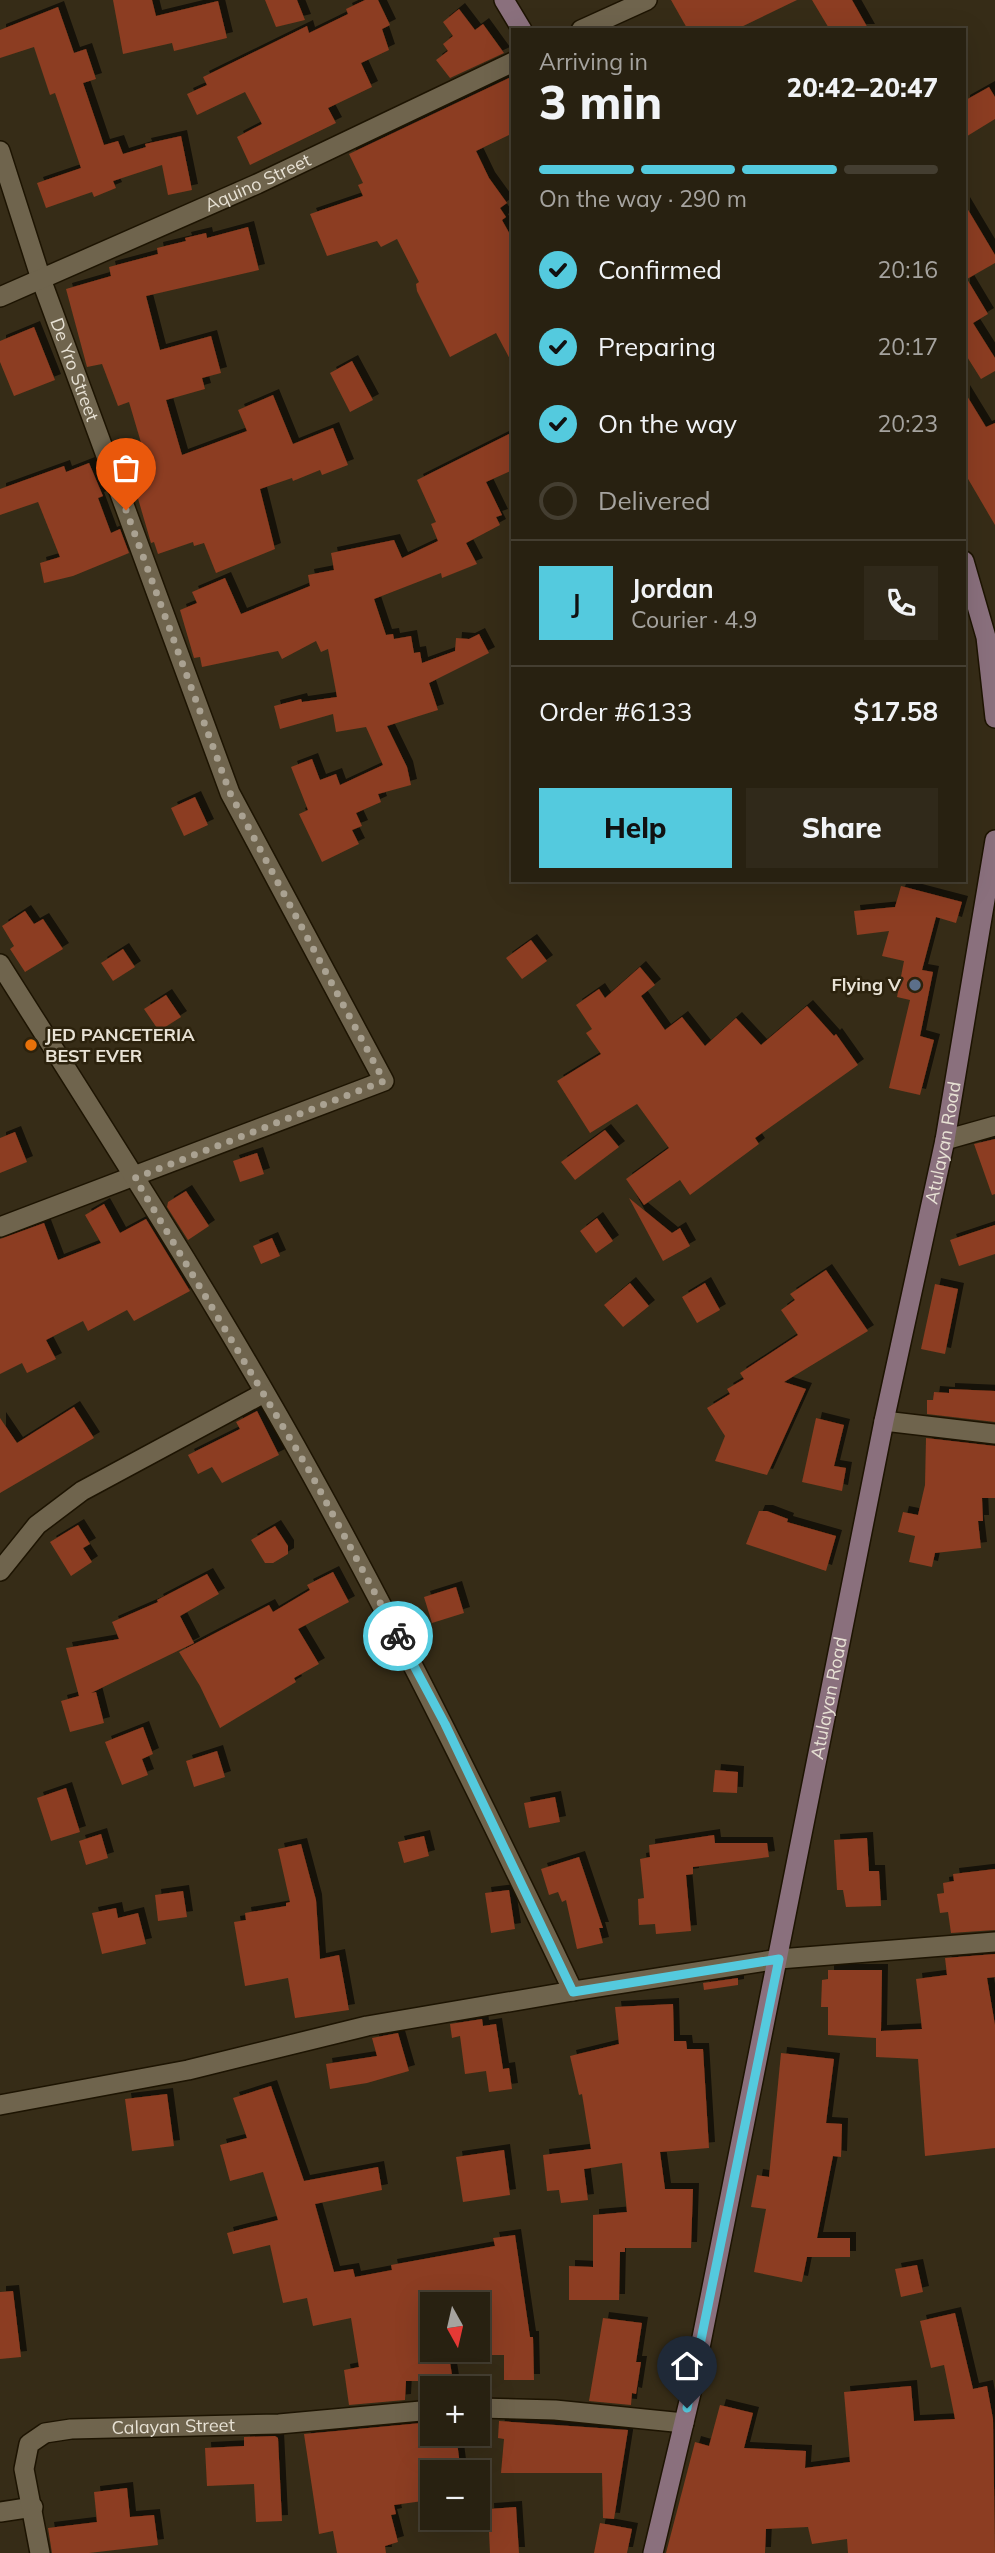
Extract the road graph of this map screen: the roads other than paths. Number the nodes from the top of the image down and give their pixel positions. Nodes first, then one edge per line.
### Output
1 (504, 0) edge
2 (647, 0) edge
3 (521, 28) edge
4 (585, 28) edge
5 (511, 63) edge
6 (0, 150) edge
7 (41, 279) junction
8 (0, 297) edge
9 (966, 568) edge
10 (995, 718) edge
11 (995, 840) edge
12 (0, 964) edge
13 (995, 1126) edge
14 (945, 1140) junction
15 (135, 1178) junction
16 (0, 1227) edge
17 (264, 1393) junction
18 (884, 1421) junction
19 (995, 1434) edge
20 (0, 1570) edge
21 (995, 1942) edge
22 (779, 1959) junction
23 (573, 1992) junction
24 (0, 2105) edge
25 (490, 2409) edge
26 (420, 2411) edge
27 (684, 2423) junction
28 (33, 2507) junction
29 (0, 2511) edge
30 (40, 2553) edge
31 (653, 2553) edge

1 - 3 main road
2 - 4 street
5 - 7 street, Aquino Street
6 - 7 street, De Yro Street
7 - 8 street, Aquino Street
7 - 15 street, De Yro Street
9 - 10 main road
11 - 14 main road, Atulayan Road
12 - 15 street
13 - 14 street
14 - 18 main road, Atulayan Road
15 - 16 street
15 - 17 street
17 - 20 street
17 - 23 street
18 - 19 street
18 - 22 main road, Atulayan Road
21 - 22 street
22 - 23 street
22 - 27 main road, Atulayan Road
23 - 24 street
25 - 27 street
26 - 28 street, Calayan Street
27 - 31 main road, Atulayan Road
28 - 29 street
28 - 30 street, Calayan Street

